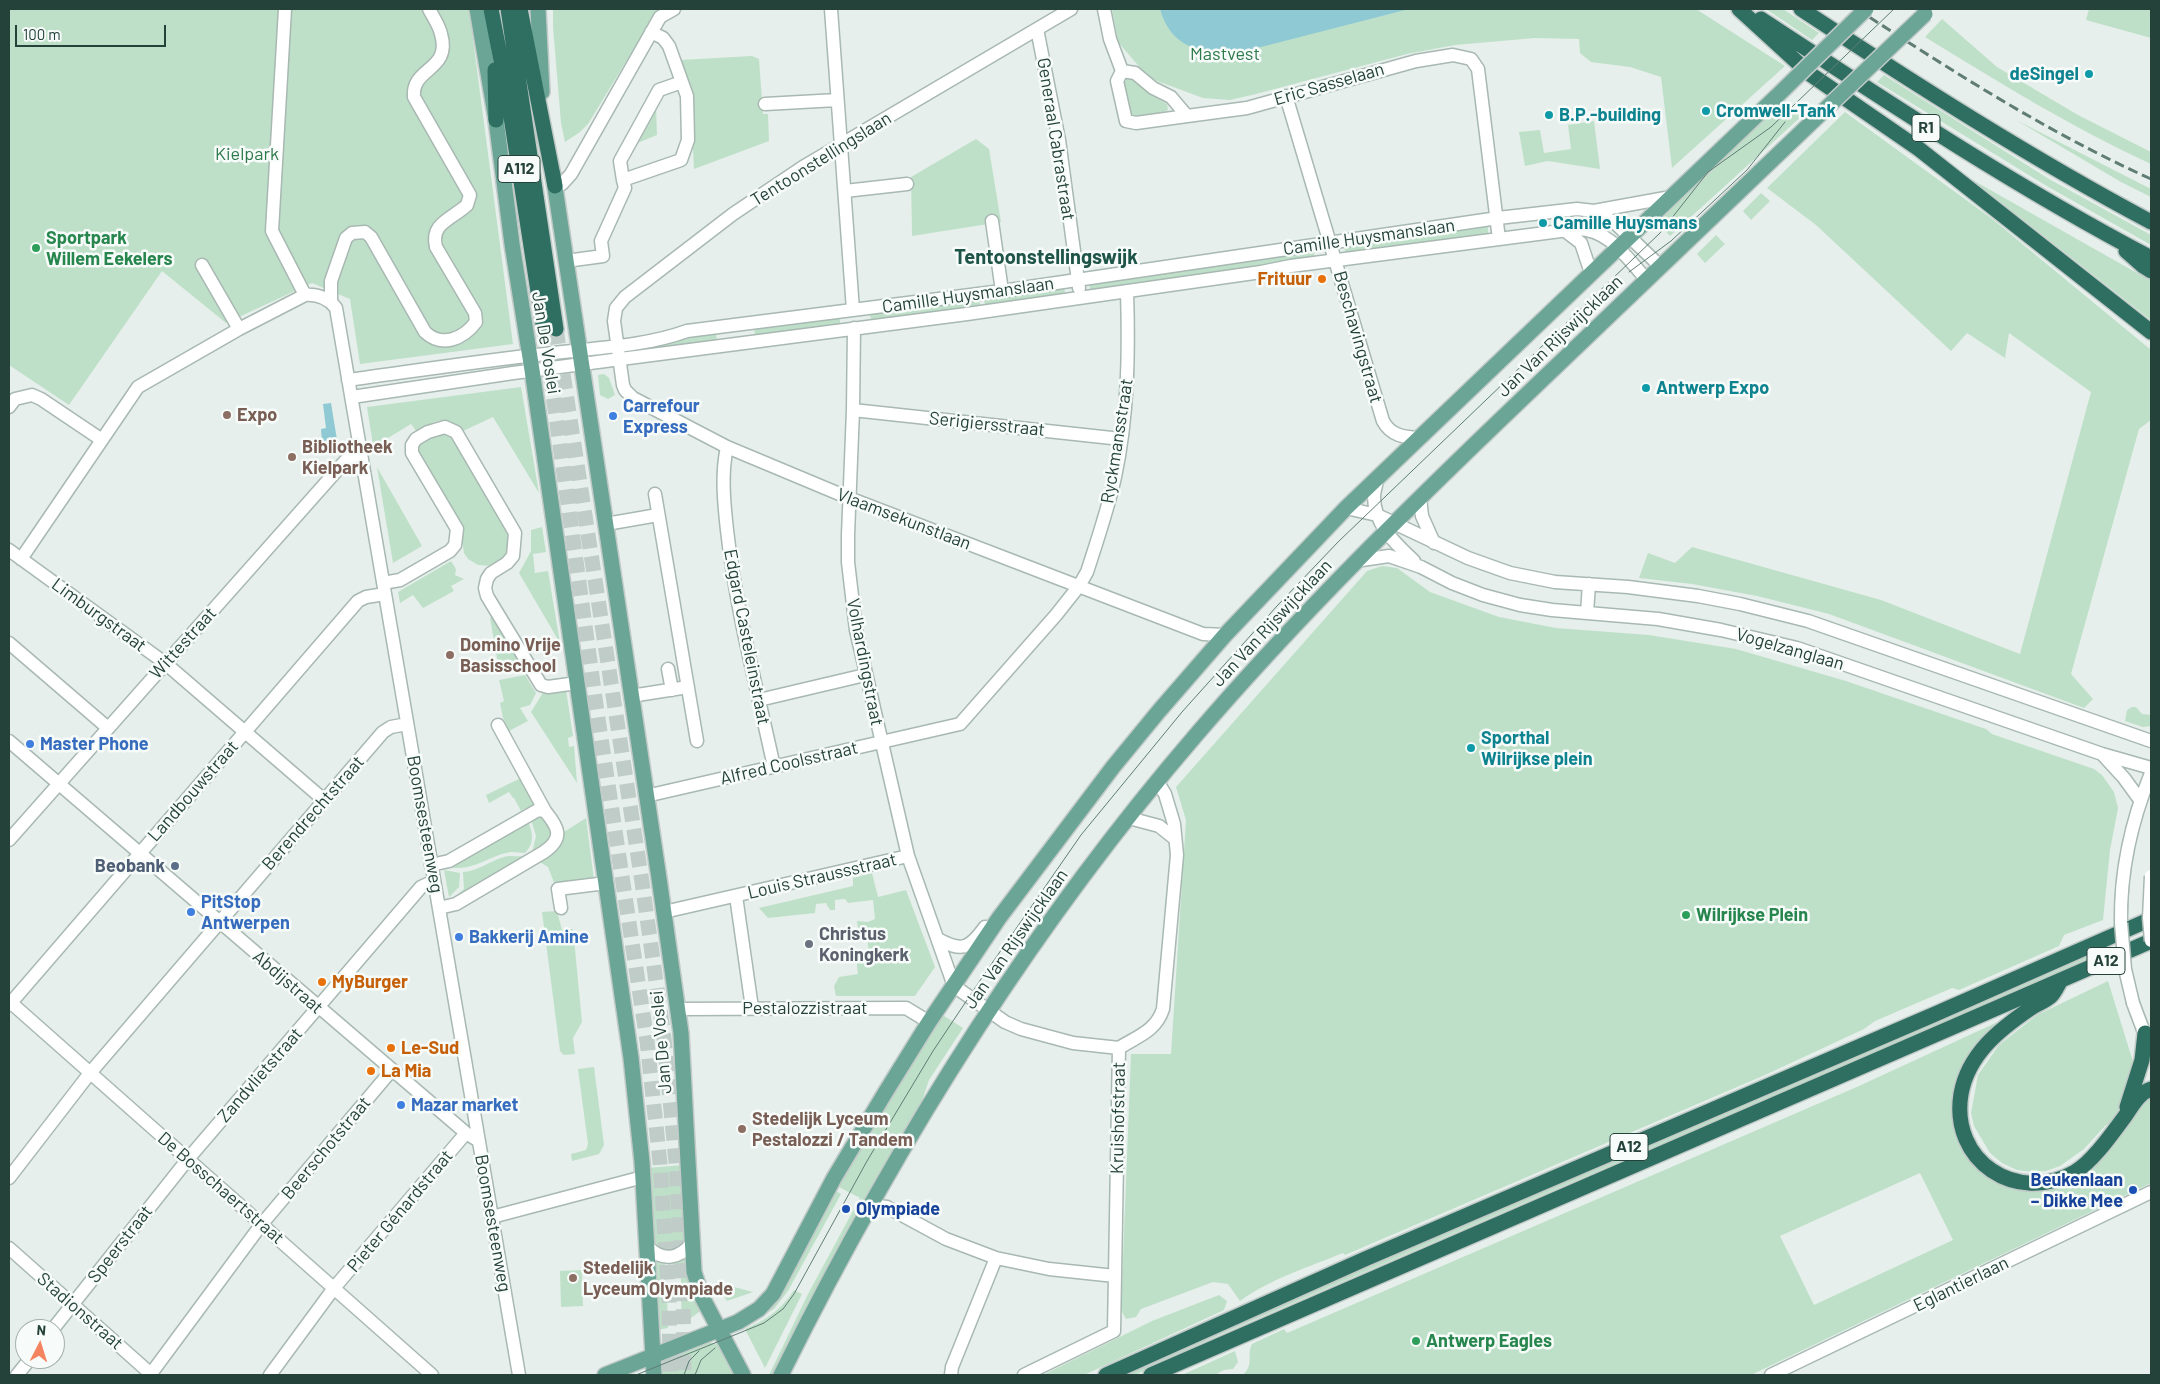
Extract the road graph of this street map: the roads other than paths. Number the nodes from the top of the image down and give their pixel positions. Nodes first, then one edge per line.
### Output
1 (285, 9) edge
2 (429, 9) edge
3 (477, 9) edge
4 (491, 9) edge
5 (508, 9) edge
6 (520, 9) edge
7 (538, 9) edge
8 (674, 9) edge
9 (831, 9) edge
10 (1071, 9) edge
11 (1104, 9) edge
12 (1740, 9) edge
13 (1746, 9) edge
14 (1800, 9) edge
15 (1866, 9) edge
16 (1928, 11) edge
17 (1037, 28) junction
18 (651, 32) junction
19 (1122, 71) junction
20 (682, 82) junction
21 (1286, 96) junction
22 (837, 100) junction
23 (765, 104) dead end
24 (1187, 116) junction
25 (496, 120) junction
26 (841, 144) junction
27 (623, 180) junction
28 (907, 184) dead end
29 (554, 186) junction
30 (845, 191) junction
31 (1671, 197) junction
32 (1594, 210) junction
33 (1498, 218) junction
34 (992, 221) dead end
35 (2151, 222) edge
36 (1564, 230) junction
37 (1630, 236) junction
38 (1500, 238) junction
39 (2112, 238) junction
40 (1330, 242) junction
41 (1618, 248) junction
42 (2151, 258) edge
43 (1335, 260) junction
44 (566, 261) junction
45 (202, 265) dead end
46 (1660, 266) junction
47 (2151, 271) edge
48 (1591, 273) junction
49 (1646, 279) junction
50 (1078, 280) junction
51 (1002, 291) junction
52 (1127, 291) junction
53 (305, 295) junction
54 (1080, 297) junction
55 (331, 302) junction
56 (853, 310) junction
57 (854, 328) junction
58 (239, 330) junction
59 (2151, 332) edge
60 (617, 345) junction
61 (580, 357) junction
62 (619, 358) junction
63 (531, 363) junction
64 (348, 380) junction
65 (352, 397) junction
66 (9, 407) edge
67 (853, 410) junction
68 (1419, 438) junction
69 (1121, 439) junction
70 (102, 440) junction
71 (727, 447) junction
72 (362, 452) junction
73 (1378, 478) junction
74 (655, 494) dead end
75 (1420, 497) junction
76 (849, 498) junction
77 (1346, 508) junction
78 (658, 515) junction
79 (1377, 515) junction
80 (606, 524) junction
81 (1390, 526) junction
82 (1434, 542) junction
83 (9, 550) edge
84 (21, 559) junction
85 (1355, 561) junction
86 (1421, 567) junction
87 (1589, 584) junction
88 (1079, 586) junction
89 (384, 588) junction
90 (1587, 613) junction
91 (1225, 634) junction
92 (9, 643) edge
93 (166, 663) junction
94 (668, 669) dead end
95 (865, 675) junction
96 (577, 683) junction
97 (688, 687) junction
98 (672, 690) junction
99 (631, 696) junction
100 (759, 700) junction
101 (407, 724) junction
102 (498, 725) dead end
103 (108, 728) junction
104 (245, 732) junction
105 (697, 740) dead end
106 (9, 741) edge
107 (2151, 741) edge
108 (881, 742) junction
109 (2102, 754) junction
110 (774, 767) junction
111 (2151, 768) edge
112 (2151, 773) edge
113 (1157, 782) junction
114 (58, 784) junction
115 (646, 796) junction
116 (324, 800) junction
117 (2140, 800) junction
118 (545, 811) junction
119 (1129, 818) junction
120 (1174, 838) junction
121 (9, 840) edge
122 (139, 854) junction
123 (908, 856) junction
124 (431, 865) junction
125 (2151, 876) edge
126 (434, 881) junction
127 (606, 883) junction
128 (736, 896) junction
129 (439, 908) junction
130 (561, 908) dead end
131 (664, 912) junction
132 (999, 918) junction
133 (2151, 919) edge
134 (219, 923) junction
135 (938, 939) junction
136 (2151, 941) edge
137 (2062, 980) junction
138 (954, 986) junction
139 (9, 1003) edge
140 (318, 1008) junction
141 (752, 1008) junction
142 (677, 1009) junction
143 (988, 1010) junction
144 (929, 1022) junction
145 (2145, 1033) junction
146 (1119, 1048) junction
147 (2151, 1051) edge
148 (392, 1071) junction
149 (90, 1073) junction
150 (2151, 1089) edge
151 (2124, 1118) junction
152 (466, 1133) junction
153 (479, 1141) junction
154 (188, 1159) junction
155 (643, 1177) junction
156 (9, 1178) edge
157 (2151, 1192) edge
158 (869, 1205) junction
159 (492, 1217) junction
160 (261, 1224) junction
161 (692, 1244) junction
162 (648, 1247) junction
163 (9, 1248) edge
164 (996, 1258) junction
165 (1115, 1276) junction
166 (334, 1288) junction
167 (73, 1304) junction
168 (61, 1319) edge
169 (719, 1329) junction
170 (653, 1356) junction
171 (151, 1374) edge
172 (270, 1375) edge
173 (432, 1375) edge
174 (519, 1375) edge
175 (606, 1375) edge
176 (654, 1375) edge
177 (743, 1375) edge
178 (781, 1375) edge
179 (951, 1375) edge
180 (1024, 1375) edge
181 (1106, 1375) edge
182 (1150, 1375) edge
183 (1771, 1375) edge

1 - 53 street
2 - 55 street
3 - 25 main road, Jan De Voslei
4 - 5 highway, A112
4 - 25 highway
6 - 29 highway
7 - 29 main road, Jan De Voslei
8 - 18 street
9 - 22 street
10 - 17 street, Tentoonstellingslaan
11 - 19 street, Eric Sasselaan
12 - 59 highway
13 - 39 highway, R1
14 - 35 highway, R1
15 - 31 main road, Jan Van Rijswijcklaan, bridge
16 - 46 main road, Jan Van Rijswijcklaan, bridge
17 - 26 street, Tentoonstellingslaan
17 - 50 street, Generaal Cabrastraat
18 - 20 street
18 - 29 street
19 - 24 street
19 - 24 street, Eric Sasselaan
20 - 27 street
20 - 27 street
21 - 24 street, Eric Sasselaan
21 - 33 street, Eric Sasselaan
21 - 40 street, Beschavingstraat
22 - 23 street
22 - 26 street
25 - 63 main road, Jan De Voslei
26 - 30 street
26 - 60 street, Tentoonstellingslaan
27 - 44 street
28 - 30 street
29 - 44 main road, Jan De Voslei
30 - 56 street
31 - 32 street, Camille Huysmanslaan
31 - 37 main road, Jan Van Rijswijcklaan
32 - 33 street, Camille Huysmanslaan
32 - 37 street
33 - 38 street
33 - 40 street, Camille Huysmanslaan
34 - 51 street
36 - 38 street, Camille Huysmanslaan
36 - 41 street, Camille Huysmanslaan
36 - 48 street, Jan Van Rijswijcklaan
37 - 41 main road, Jan Van Rijswijcklaan
37 - 46 street
38 - 43 street, Camille Huysmanslaan
39 - 42 highway, R1
39 - 47 highway
40 - 43 street, Beschavingstraat
40 - 50 street, Camille Huysmanslaan
41 - 48 main road, Jan Van Rijswijcklaan
41 - 49 street, Camille Huysmanslaan
43 - 52 street, Camille Huysmanslaan
43 - 68 street, Beschavingstraat
44 - 61 main road, Jan De Voslei
45 - 58 street
46 - 49 main road, Jan Van Rijswijcklaan
48 - 68 main road, Jan Van Rijswijcklaan
49 - 75 main road, Jan Van Rijswijcklaan
50 - 51 street, Camille Huysmanslaan
50 - 54 street, Generaal Cabrastraat
51 - 56 street, Camille Huysmanslaan
52 - 54 street, Camille Huysmanslaan
52 - 69 street, Ryckmansstraat
53 - 55 street
53 - 58 street
54 - 57 street, Camille Huysmanslaan
55 - 64 street, Boomsesteenweg
56 - 60 street, Camille Huysmanslaan
57 - 62 street, Camille Huysmanslaan
57 - 67 street, Volhardingstraat
58 - 70 street
60 - 61 street, Camille Huysmanslaan
60 - 62 street
61 - 62 street, Camille Huysmanslaan
61 - 63 street, Camille Huysmanslaan
61 - 80 main road, Jan De Voslei
62 - 71 street, Vlaamsekunstlaan
63 - 64 street, Camille Huysmanslaan
63 - 65 street, Camille Huysmanslaan
63 - 96 main road, Jan De Voslei
64 - 65 street, Boomsesteenweg
65 - 72 street, Boomsesteenweg
66 - 70 street
67 - 69 street, Serigiersstraat
67 - 76 street, Volhardingstraat
68 - 73 main road, Jan Van Rijswijcklaan
69 - 88 street, Ryckmansstraat
70 - 84 street
71 - 76 street, Vlaamsekunstlaan
71 - 100 street, Edgard Casteleinstraat
72 - 89 street, Boomsesteenweg
72 - 93 street, Wittestraat
73 - 77 main road, Jan Van Rijswijcklaan
73 - 79 street
74 - 78 street
75 - 81 main road, Jan Van Rijswijcklaan
75 - 82 street
76 - 88 street, Vlaamsekunstlaan
76 - 95 street, Volhardingstraat
77 - 79 street, Vogelzanglaan
77 - 91 main road, Jan Van Rijswijcklaan
78 - 80 street
78 - 97 street
79 - 81 street, Vogelzanglaan
80 - 99 main road, Jan De Voslei
81 - 82 street, Vogelzanglaan
81 - 85 main road, Jan Van Rijswijcklaan
81 - 86 street, Vogelzanglaan
82 - 87 street, Vogelzanglaan
83 - 84 street, Limburgstraat
84 - 93 street, Limburgstraat
85 - 86 street, Vogelzanglaan
85 - 113 main road, Jan Van Rijswijcklaan
86 - 90 street, Vogelzanglaan
87 - 90 street
87 - 107 street, Vogelzanglaan
88 - 91 street, Vlaamsekunstlaan
88 - 108 street, Alfred Coolsstraat
89 - 96 street
89 - 101 street, Boomsesteenweg
89 - 104 street, Landbouwstraat
90 - 109 street, Vogelzanglaan
91 - 132 main road, Jan Van Rijswijcklaan
92 - 103 street
93 - 103 street, Wittestraat
93 - 104 street, Limburgstraat
94 - 98 street
95 - 100 street
95 - 108 street, Volhardingstraat
96 - 127 main road, Jan De Voslei
97 - 98 street
97 - 105 street
98 - 99 street
99 - 115 main road, Jan De Voslei
100 - 110 street, Edgard Casteleinstraat
101 - 116 street, Berendrechtstraat
101 - 124 street, Boomsesteenweg
102 - 118 street
103 - 114 street, Wittestraat
104 - 116 street, Limburgstraat
104 - 122 street, Landbouwstraat
106 - 114 street, Abdijstraat
108 - 110 street, Alfred Coolsstraat
108 - 123 street, Volhardingstraat
109 - 111 street, Vogelzanglaan
109 - 117 street
110 - 115 street, Alfred Coolsstraat
112 - 117 street
113 - 119 main road, Jan Van Rijswijcklaan
113 - 120 street, Kruishofstraat
114 - 121 street, Wittestraat
114 - 122 street, Abdijstraat
115 - 131 main road, Jan De Voslei
116 - 134 street, Berendrechtstraat
117 - 145 street, bridge
118 - 124 street
118 - 129 street
119 - 120 street
119 - 143 main road, Jan Van Rijswijcklaan
120 - 146 street, Kruishofstraat
122 - 134 street, Abdijstraat
122 - 139 street, Landbouwstraat
123 - 128 street, Louis Straussstraat
123 - 135 street, Volhardingstraat
124 - 126 street, Boomsesteenweg
125 - 136 street, bridge
126 - 129 street, Boomsesteenweg
126 - 140 street, Zandvlietstraat
127 - 130 street
127 - 155 main road, Jan De Voslei
128 - 131 street, Louis Straussstraat
128 - 141 street, Louis Straussstraat
129 - 153 street, Boomsesteenweg
131 - 142 main road, Jan De Voslei
132 - 135 street, Jan Van Rijswijcklaan
132 - 138 main road, Jan Van Rijswijcklaan
133 - 181 highway, A12
134 - 140 street, Abdijstraat
134 - 149 street, Berendrechtstraat
135 - 138 street, Volhardingstraat
136 - 137 highway, A12
137 - 151 highway
137 - 182 highway, A12
138 - 143 street
138 - 144 main road, Jan Van Rijswijcklaan
139 - 149 street, De Bosschaertstraat
140 - 148 street, Abdijstraat
140 - 154 street, Zandvlietstraat
141 - 142 street, Pestalozzistraat
141 - 144 street, Pestalozzistraat
142 - 161 main road, Jan De Voslei
143 - 146 street
143 - 158 main road, Jan Van Rijswijcklaan
144 - 169 main road, Jan Van Rijswijcklaan
145 - 147 street
145 - 151 highway
146 - 165 street, Kruishofstraat
148 - 152 street, Abdijstraat
148 - 160 street, Beerschotstraat
149 - 154 street, De Bosschaertstraat
149 - 156 street, Berendrechtstraat
150 - 151 highway
152 - 153 street, Abdijstraat
152 - 166 street, Pieter Génardstraat
153 - 159 street, Boomsesteenweg
154 - 160 street, De Bosschaertstraat
154 - 167 street, Speerstraat
155 - 159 street
155 - 162 main road, Jan De Voslei
157 - 183 street, Eglantierlaan
158 - 164 street
158 - 178 main road, Jan Van Rijswijcklaan
159 - 174 street, Boomsesteenweg
160 - 166 street, De Bosschaertstraat
160 - 171 street, Beerschotstraat
161 - 162 street
161 - 169 main road, Jan De Voslei
162 - 170 main road, Jan De Voslei
163 - 167 street, Stadionstraat
164 - 165 street
164 - 179 street
165 - 180 street, Kruishofstraat
166 - 172 street, Pieter Génardstraat
166 - 173 street, De Bosschaertstraat
167 - 168 street, Speerstraat
167 - 171 street, Stadionstraat
169 - 170 main road, Jan Van Rijswijcklaan
169 - 177 main road, Jan De Voslei
170 - 175 main road, Jan Van Rijswijcklaan
170 - 176 main road

